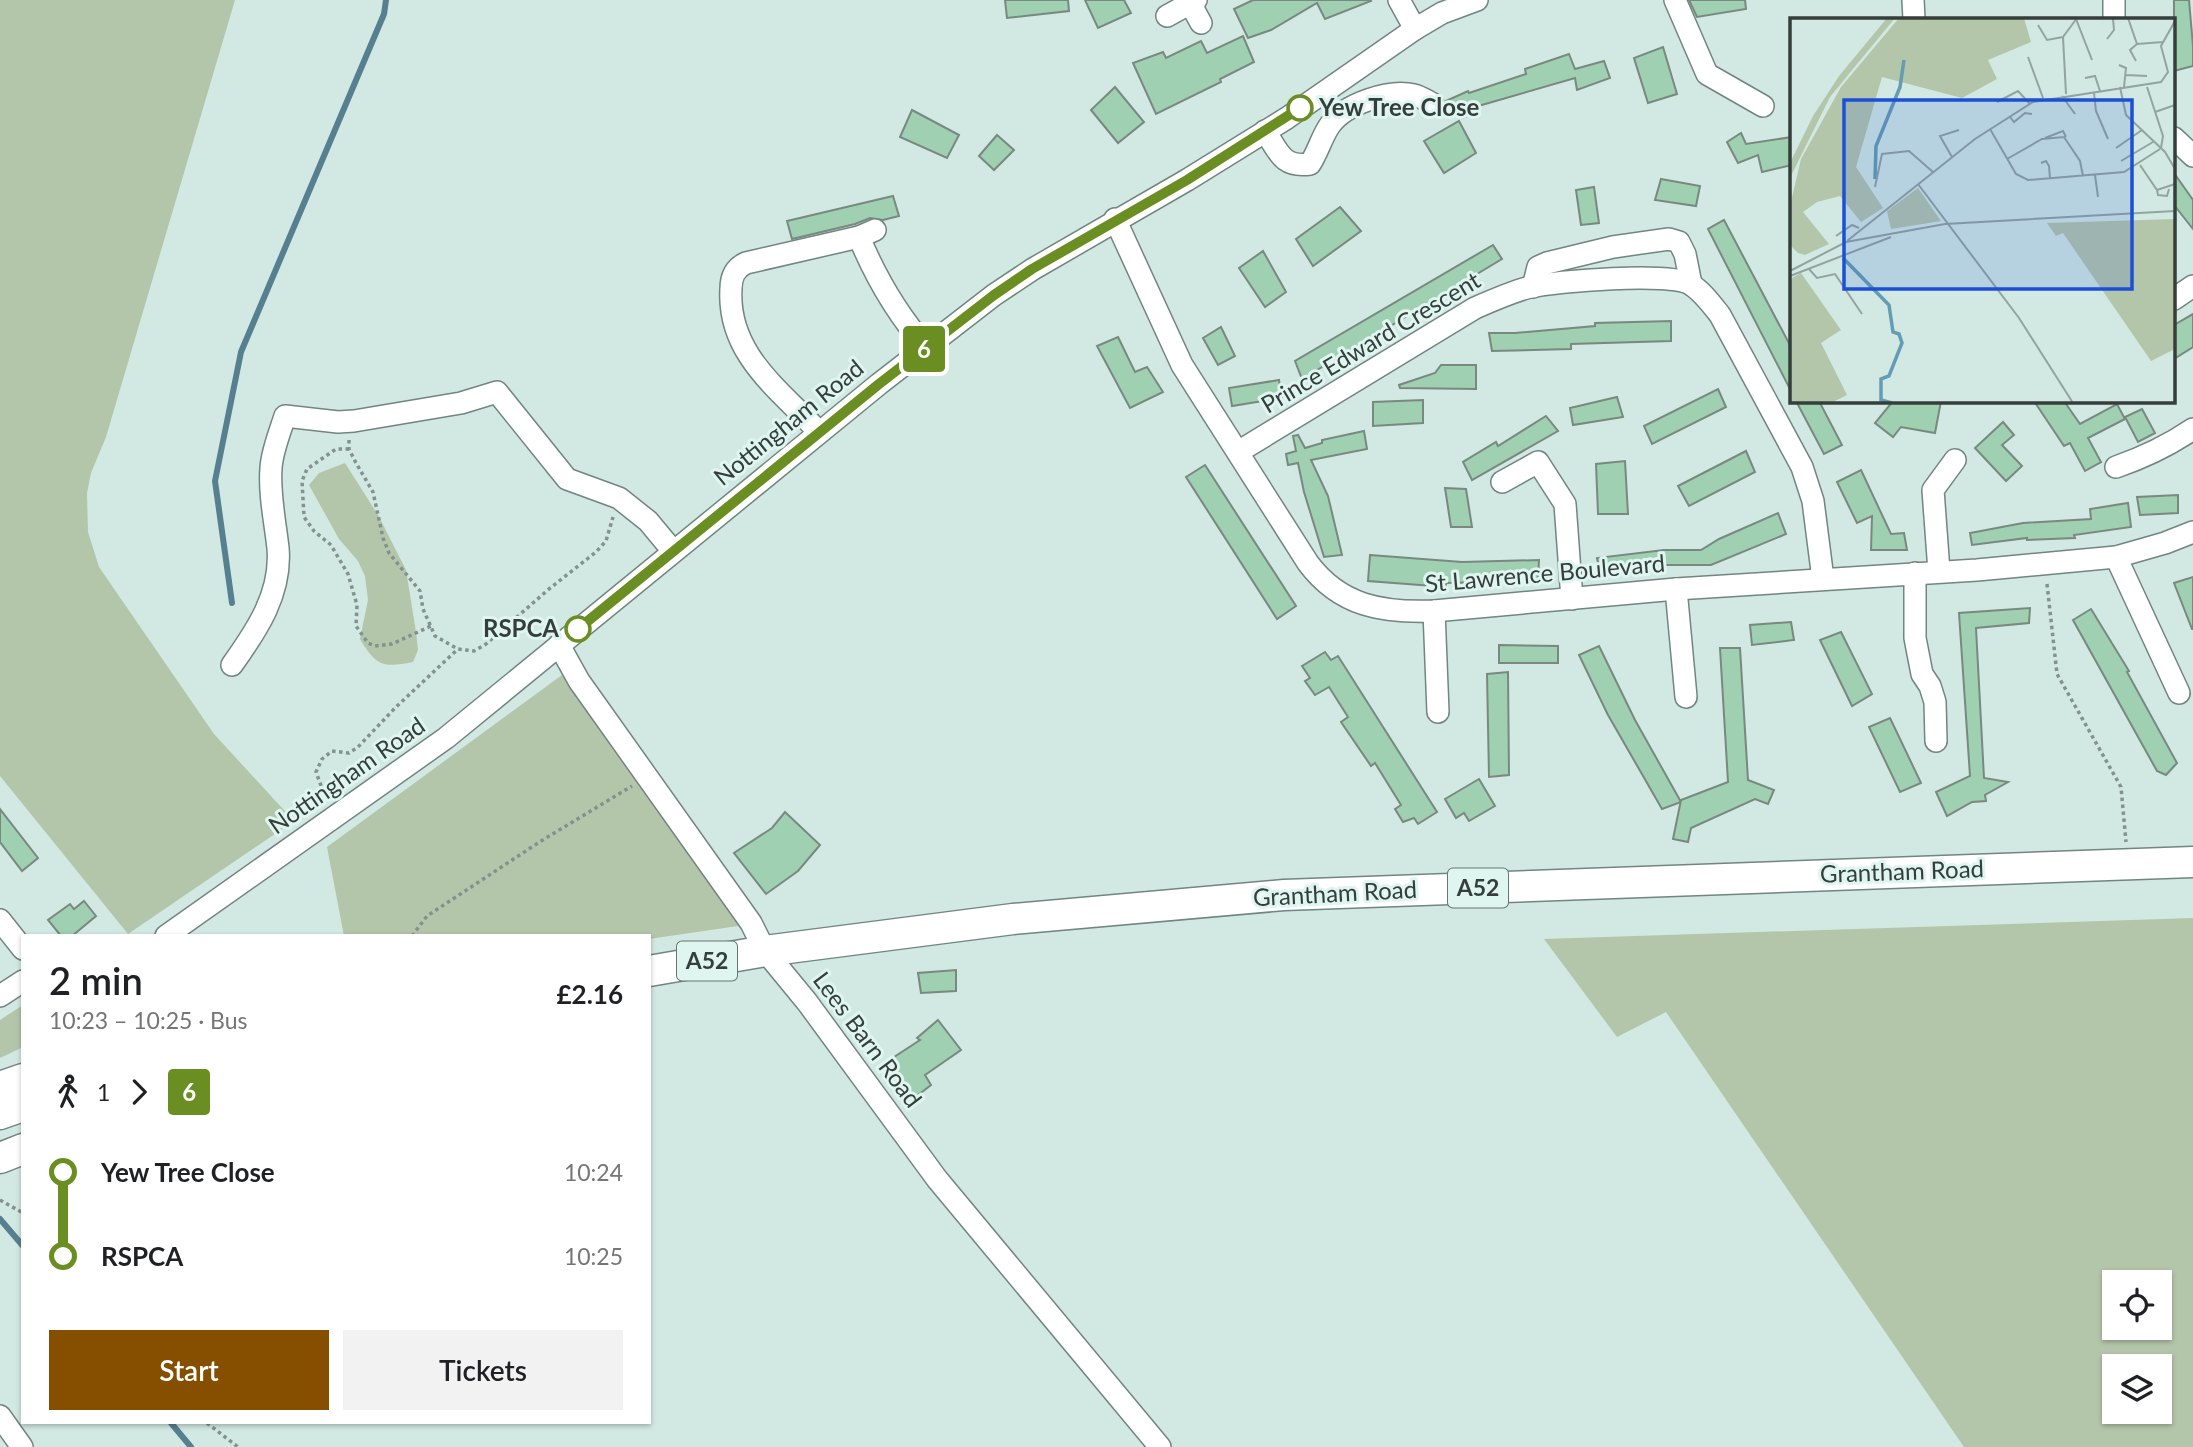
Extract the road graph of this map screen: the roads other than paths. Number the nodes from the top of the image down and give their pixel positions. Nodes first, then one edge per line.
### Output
1 (1399, 0) edge
2 (1477, 0) edge
3 (1675, 0) edge
4 (1913, 0) edge
5 (2114, 0) edge
6 (1193, 2) edge
7 (1167, 16) dead end
8 (1914, 18) edge
9 (2115, 18) edge
10 (1201, 23) dead end
11 (1415, 29) junction
12 (1433, 104) dead end
13 (1763, 106) dead end
14 (1265, 131) junction
15 (2176, 140) edge
16 (2193, 156) edge
17 (1115, 219) junction
18 (1691, 284) junction
19 (2193, 286) edge
20 (1533, 287) junction
21 (2176, 298) edge
22 (926, 348) junction
23 (2193, 429) edge
24 (819, 432) junction
25 (1238, 452) junction
26 (1955, 460) dead end
27 (2116, 467) dead end
28 (1502, 482) dead end
29 (2193, 532) edge
30 (673, 551) junction
31 (2116, 557) junction
32 (1939, 571) junction
33 (1915, 573) junction
34 (1823, 579) junction
35 (1676, 589) junction
36 (1572, 599) junction
37 (1434, 611) junction
38 (559, 645) junction
39 (232, 665) dead end
40 (2179, 694) dead end
41 (1686, 697) dead end
42 (1438, 712) dead end
43 (1936, 741) dead end
44 (2193, 862) edge
45 (0, 920) edge
46 (169, 934) edge
47 (21, 946) edge
48 (765, 951) junction
49 (651, 971) edge
50 (21, 982) edge
51 (0, 996) edge
52 (17, 1085) edge
53 (0, 1114) edge
54 (21, 1150) edge
55 (0, 1158) edge
56 (0, 1416) edge
57 (22, 1447) edge
58 (1160, 1447) edge

1 - 11 street
2 - 11 street, Nottingham Road
3 - 13 street
4 - 8 street
5 - 9 street
6 - 7 street
6 - 10 street
11 - 14 street, Nottingham Road
12 - 14 street
14 - 17 street, Nottingham Road
15 - 16 street
17 - 22 street, Nottingham Road
17 - 25 street, St Lawrence Boulevard
18 - 20 street, Prince Edward Crescent
18 - 20 street
18 - 34 street
19 - 21 street
20 - 25 street, Prince Edward Crescent
22 - 24 street, Nottingham Road
22 - 24 street
23 - 27 street
24 - 30 street, Nottingham Road
25 - 37 street, St Lawrence Boulevard
26 - 32 street
28 - 36 street
29 - 31 street, St Lawrence Boulevard
30 - 38 street, Nottingham Road
30 - 39 street
31 - 32 street, St Lawrence Boulevard
31 - 40 street
32 - 33 street, St Lawrence Boulevard
33 - 34 street, St Lawrence Boulevard
33 - 43 street
34 - 35 street, St Lawrence Boulevard
35 - 36 street, St Lawrence Boulevard
35 - 41 street
36 - 37 street, St Lawrence Boulevard
37 - 42 street
38 - 46 street, Nottingham Road
38 - 48 street, Lees Barn Road
44 - 48 highway, Grantham Road / A52
45 - 47 street
48 - 49 highway, Grantham Road / A52
48 - 58 street, Lees Barn Road
50 - 51 street
52 - 53 highway
54 - 55 highway
56 - 57 street

